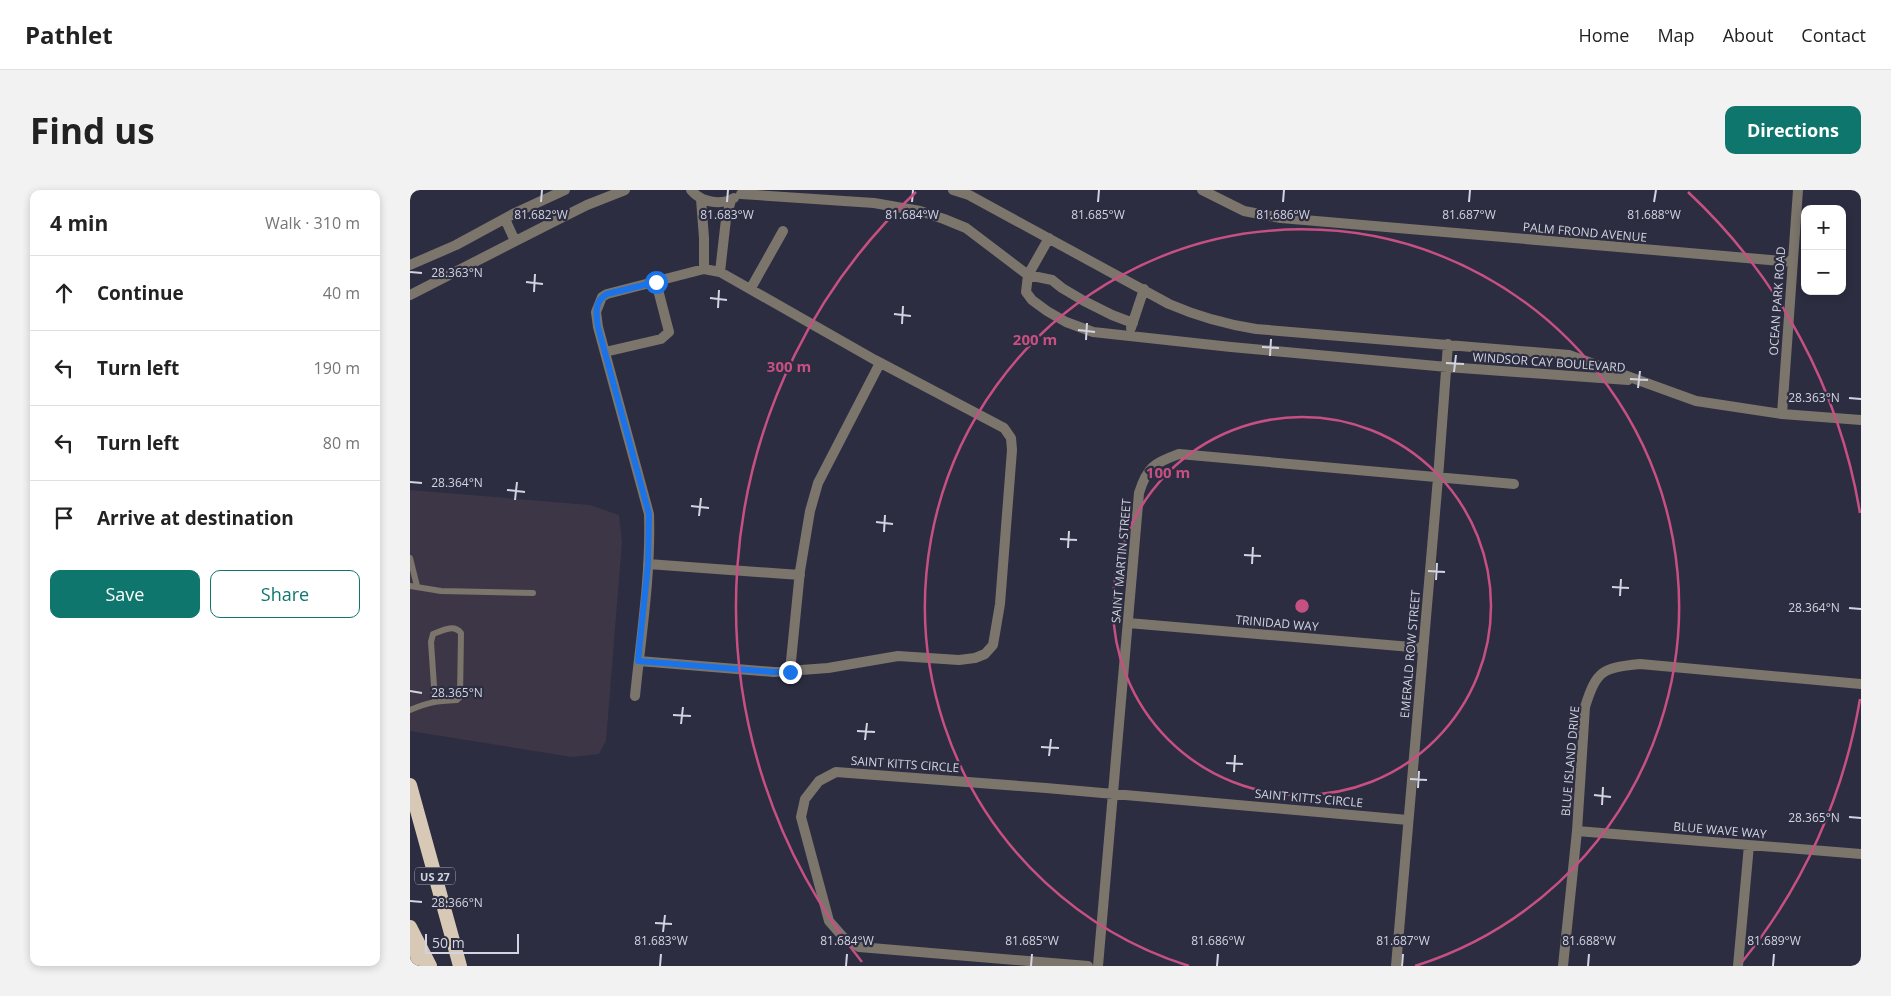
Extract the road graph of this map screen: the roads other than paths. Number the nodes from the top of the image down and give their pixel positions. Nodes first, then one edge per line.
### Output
1 (565, 190) edge
2 (625, 190) edge
3 (953, 190) edge
4 (1202, 190) edge
5 (1798, 190) edge
6 (743, 192) edge
7 (693, 193) edge
8 (731, 200) junction
9 (505, 219) junction
10 (783, 231) dead end
11 (1049, 238) junction
12 (515, 241) junction
13 (1793, 262) junction
14 (410, 265) edge
15 (704, 269) junction
16 (720, 272) junction
17 (1028, 275) junction
18 (656, 282) junction
19 (751, 288) junction
20 (1144, 290) junction
21 (410, 296) edge
22 (1133, 323) junction
23 (1128, 336) junction
24 (1448, 344) junction
25 (605, 352) junction
26 (880, 363) junction
27 (1447, 367) junction
28 (1639, 381) junction
29 (1782, 414) junction
30 (1861, 420) edge
31 (1438, 478) junction
32 (1514, 484) dead end
33 (410, 558) edge
34 (648, 564) junction
35 (800, 575) junction
36 (410, 586) edge
37 (418, 586) junction
38 (533, 593) dead end
39 (1128, 623) junction
40 (1424, 648) junction
41 (638, 661) junction
42 (790, 672) junction
43 (1861, 684) edge
44 (635, 696) dead end
45 (435, 701) junction
46 (410, 710) edge
47 (410, 785) edge
48 (1113, 793) junction
49 (1408, 820) junction
50 (1577, 831) junction
51 (1749, 845) junction
52 (1861, 854) edge
53 (410, 927) edge
54 (410, 948) edge
55 (415, 966) edge
56 (430, 966) edge
57 (460, 966) edge
58 (1088, 966) edge
59 (1098, 966) edge
60 (1396, 966) edge
61 (1563, 966) edge
62 (1738, 966) edge

1 - 9 street
2 - 12 street
3 - 11 street, WINDSOR CAY BOULEVARD
4 - 13 street, PALM FROND AVENUE
5 - 13 street, OCEAN PARK ROAD
6 - 8 street
6 - 17 street
7 - 8 street
7 - 15 street
8 - 16 street
9 - 12 street
9 - 14 street
10 - 19 street
11 - 17 street
11 - 20 street, WINDSOR CAY BOULEVARD
12 - 21 street
13 - 29 street, OCEAN PARK ROAD
15 - 16 street
15 - 18 street
16 - 19 street
17 - 22 street
17 - 23 street, WINDSOR CAY BOULEVARD
18 - 25 street
18 - 25 street
19 - 26 street
20 - 22 street
20 - 24 street, WINDSOR CAY BOULEVARD
22 - 23 street
23 - 27 street, WINDSOR CAY BOULEVARD
24 - 27 street, EMERALD ROW STREET
24 - 28 street, WINDSOR CAY BOULEVARD
25 - 34 street
26 - 35 street
26 - 42 street
27 - 28 street, WINDSOR CAY BOULEVARD
27 - 31 street, EMERALD ROW STREET
28 - 29 street, WINDSOR CAY BOULEVARD
29 - 30 street, WINDSOR CAY BOULEVARD
31 - 32 street, SAINT MARTIN STREET
31 - 39 street, SAINT MARTIN STREET
31 - 40 street, EMERALD ROW STREET
33 - 37 lane
34 - 35 street
34 - 41 street
35 - 42 street
36 - 37 lane
37 - 38 lane
39 - 40 street, TRINIDAD WAY
39 - 48 street, SAINT MARTIN STREET
40 - 49 street, EMERALD ROW STREET
41 - 42 street
41 - 44 street
43 - 50 street, BLUE ISLAND DRIVE
45 - 45 lane
45 - 46 lane
47 - 57 highway, US 27
48 - 49 street, SAINT KITTS CIRCLE
48 - 58 street, SAINT KITTS CIRCLE
48 - 59 street, SAINT MARTIN STREET
49 - 60 street, EMERALD ROW STREET
50 - 51 street, BLUE WAVE WAY
50 - 61 street, BLUE ISLAND DRIVE
51 - 52 street, BLUE WAVE WAY
51 - 62 street
53 - 56 highway
54 - 55 highway

